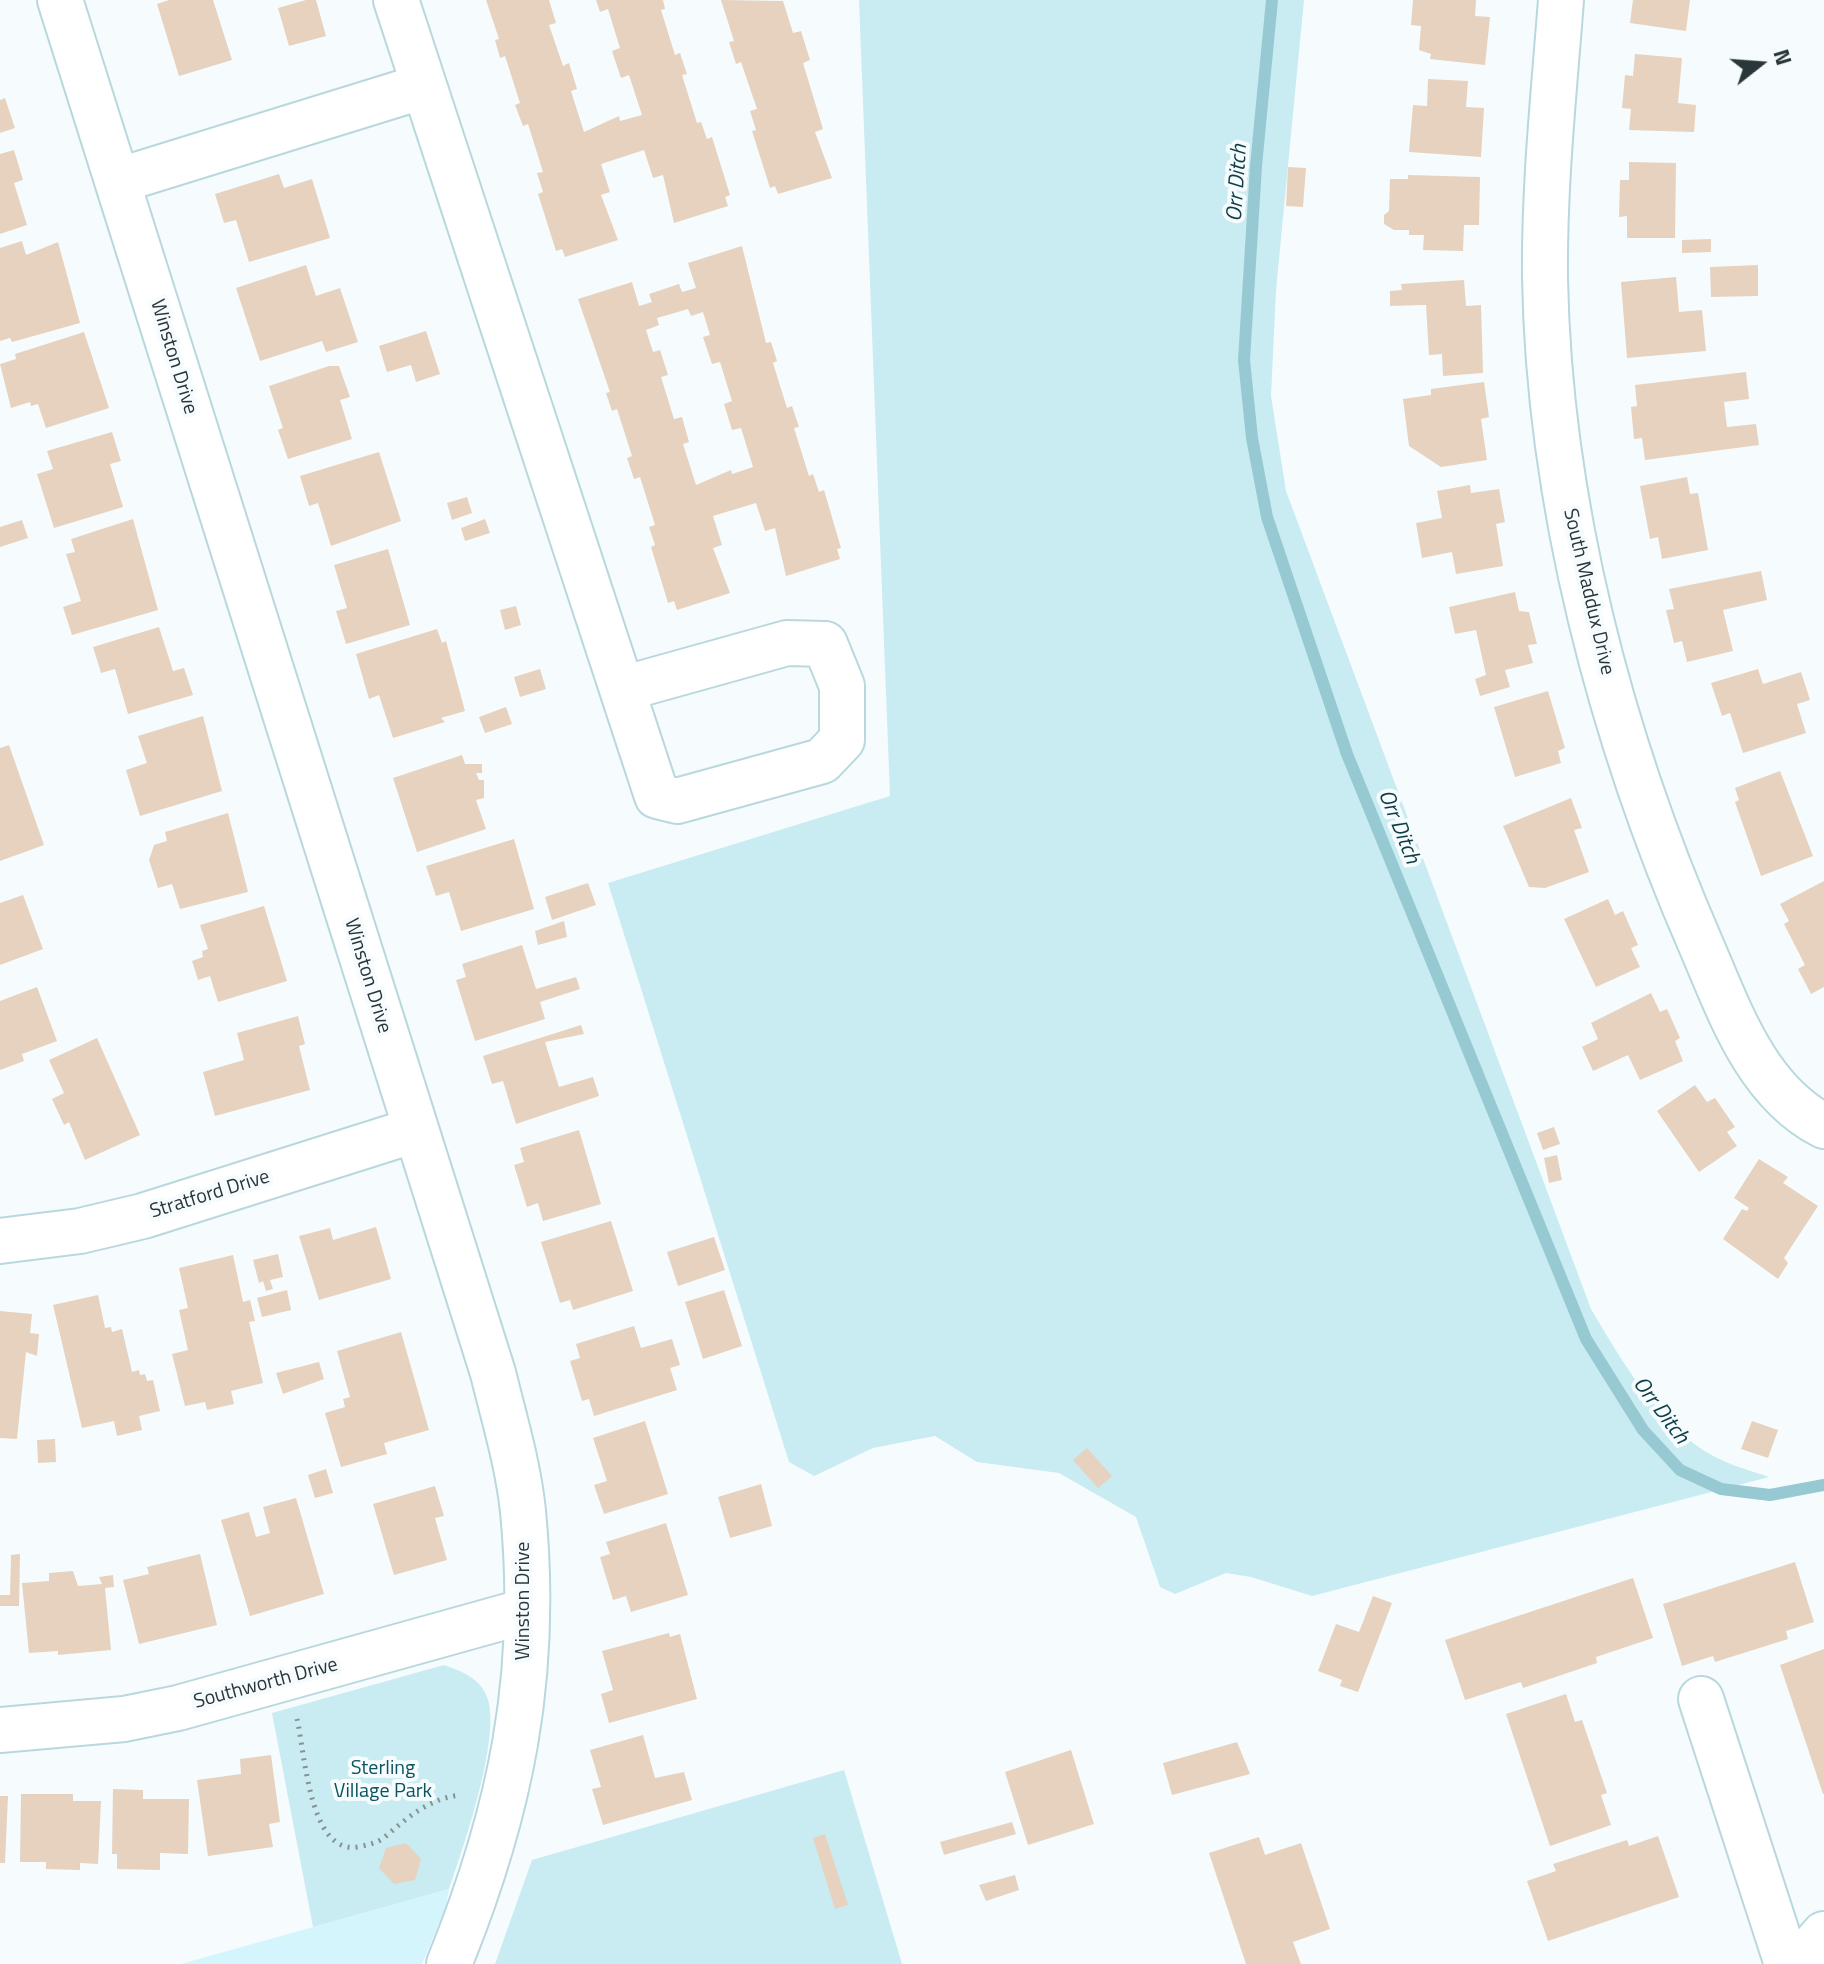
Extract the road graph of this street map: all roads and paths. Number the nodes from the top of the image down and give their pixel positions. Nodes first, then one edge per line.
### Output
1 (60, 0) edge
2 (396, 0) edge
3 (1561, 0) edge
4 (424, 86) junction
5 (117, 181) junction
6 (622, 689) junction
7 (1824, 1126) edge
8 (415, 1130) junction
9 (0, 1241) edge
10 (526, 1611) junction
11 (1701, 1699) dead end
12 (295, 1711) dead end
13 (0, 1730) edge
14 (470, 1794) dead end
15 (1824, 1934) edge
16 (449, 1964) edge
17 (1787, 1964) edge
18 (1798, 1964) edge

1 - 5 street, Winston Drive
2 - 4 street
3 - 7 street, South Maddux Drive
4 - 5 street
4 - 6 street
5 - 8 street, Winston Drive
6 - 6 street
8 - 9 street, Stratford Drive
8 - 10 street, Winston Drive
10 - 13 street, Southworth Drive
10 - 16 street, Winston Drive
11 - 17 street
12 - 14 path
15 - 18 street

